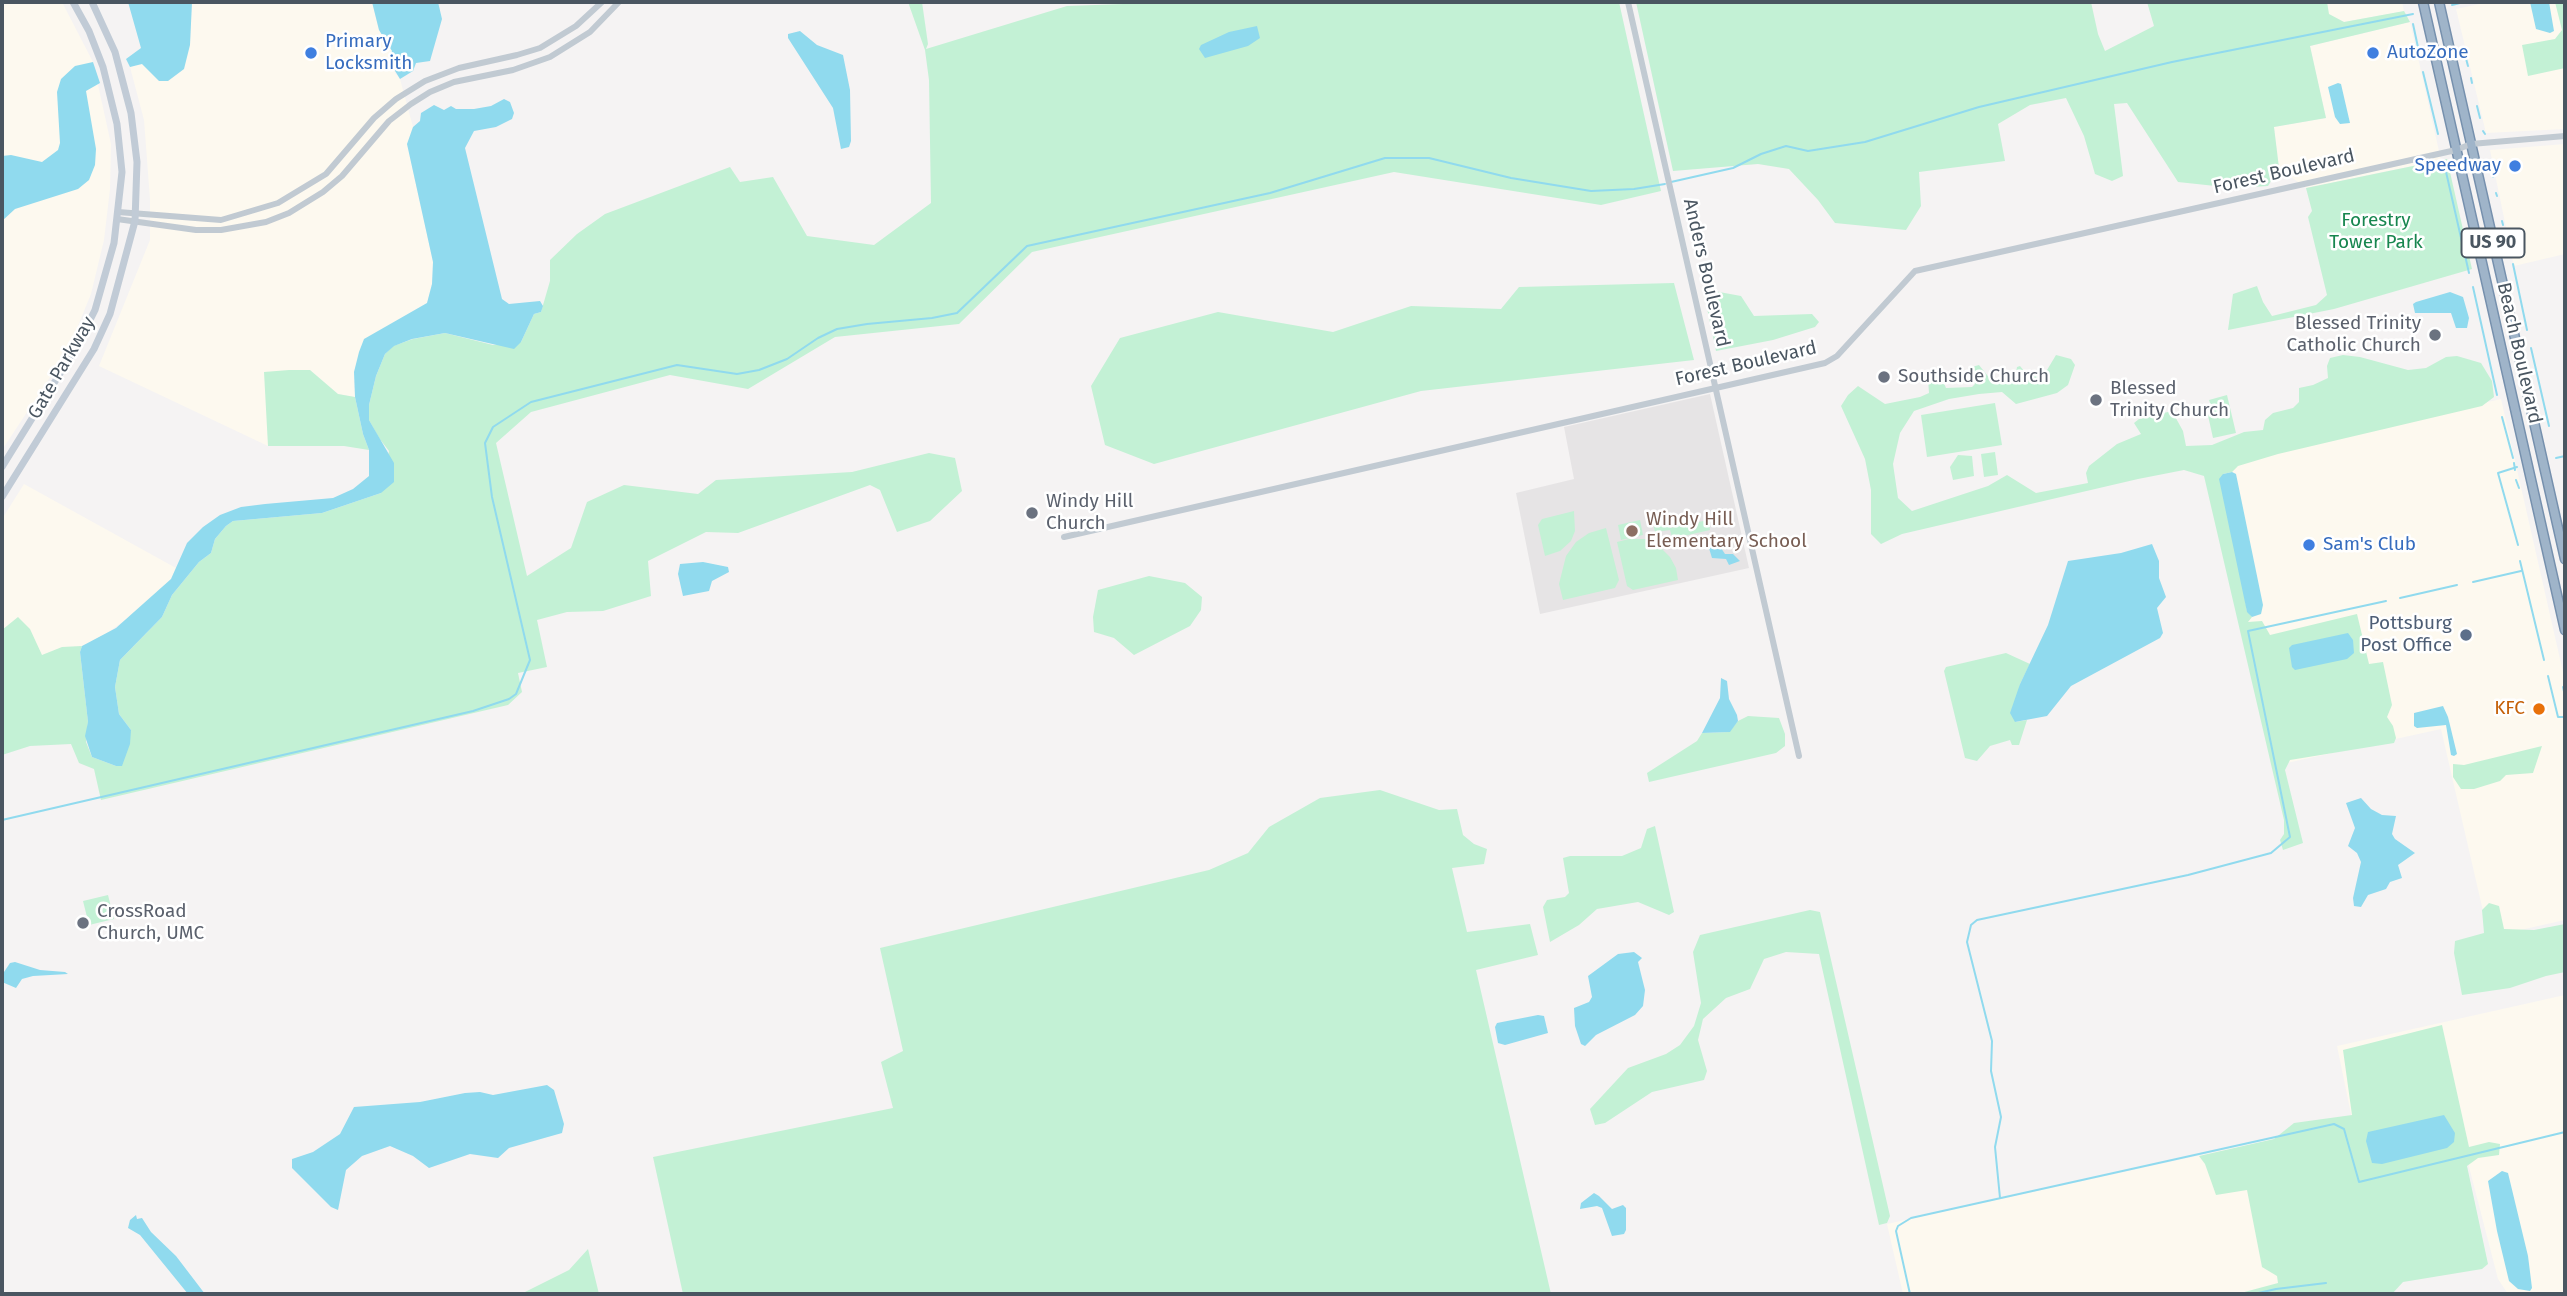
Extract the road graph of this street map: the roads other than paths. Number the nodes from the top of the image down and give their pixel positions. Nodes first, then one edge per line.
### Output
1 (73, 2) edge
2 (92, 2) edge
3 (602, 2) edge
4 (619, 2) edge
5 (1628, 2) edge
6 (2423, 2) edge
7 (2439, 2) edge
8 (517, 55) junction
9 (520, 68) junction
10 (365, 129) junction
11 (375, 136) junction
12 (2565, 136) edge
13 (2471, 144) junction
14 (2456, 150) junction
15 (293, 195) junction
16 (286, 200) junction
17 (301, 207) junction
18 (289, 213) junction
19 (117, 216) junction
20 (136, 217) junction
21 (1716, 387) junction
22 (2, 467) edge
23 (2, 497) edge
24 (1064, 537) dead end
25 (2563, 543) edge
26 (2547, 547) junction
27 (2565, 559) edge
28 (2565, 630) edge
29 (1799, 756) dead end

1 - 19 main road, Gate Parkway
2 - 20 main road, Gate Parkway
3 - 8 street
4 - 9 street
5 - 21 street, Anders Boulevard
6 - 14 highway, Beach Boulevard / US 90
7 - 13 highway, US 90
8 - 9 street
8 - 10 street
9 - 11 street
10 - 11 street
10 - 15 street
11 - 17 street
12 - 13 street, Forest Boulevard
13 - 14 street, Forest Boulevard
13 - 25 highway, US 90
14 - 21 street, Forest Boulevard
14 - 26 highway, Beach Boulevard / US 90
15 - 16 street
15 - 17 street
16 - 18 street
16 - 20 street
17 - 18 street
18 - 20 street
19 - 20 street
19 - 22 main road, Gate Parkway
20 - 23 main road, Gate Parkway
21 - 24 street, Forest Boulevard
21 - 29 street, Anders Boulevard
25 - 26 street
25 - 27 highway, US 90
26 - 28 highway, Beach Boulevard / US 90

